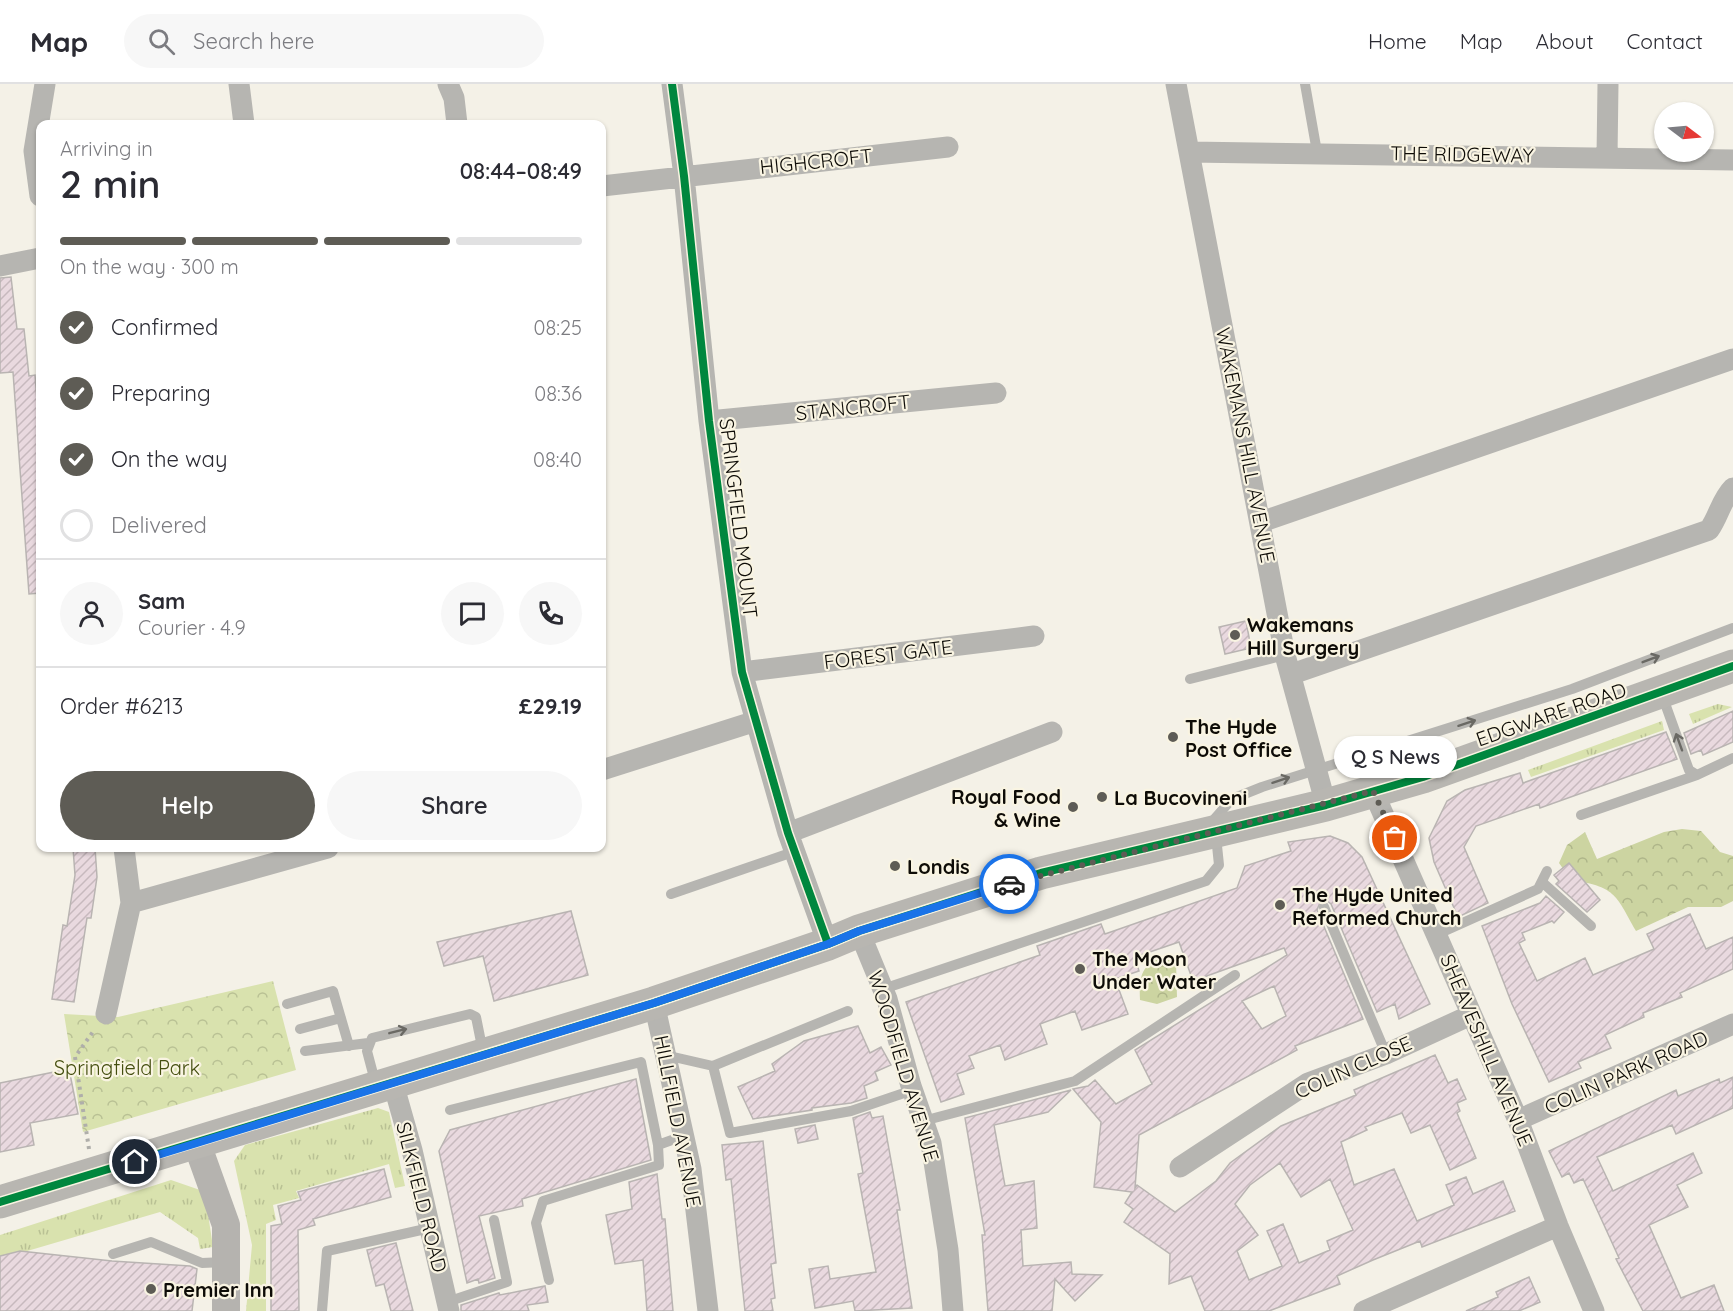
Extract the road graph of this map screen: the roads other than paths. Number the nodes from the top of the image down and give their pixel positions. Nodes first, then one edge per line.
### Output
1 (45, 84) edge
2 (239, 84) edge
3 (448, 84) edge
4 (672, 84) edge
5 (1176, 84) edge
6 (1305, 84) edge
7 (1608, 84) edge
8 (39, 120) edge
9 (244, 120) edge
10 (457, 120) edge
11 (36, 139) edge
12 (948, 147) dead end
13 (1190, 152) junction
14 (1317, 152) junction
15 (1607, 157) junction
16 (1733, 160) edge
17 (36, 166) edge
18 (684, 176) junction
19 (606, 186) edge
20 (36, 259) edge
21 (0, 266) edge
22 (1733, 359) edge
23 (996, 393) dead end
24 (709, 421) junction
25 (1733, 488) edge
26 (1261, 522) junction
27 (1733, 628) edge
28 (1034, 636) dead end
29 (1289, 664) junction
30 (1733, 666) edge
31 (742, 672) junction
32 (1190, 679) dead end
33 (1661, 692) junction
34 (756, 721) junction
35 (1052, 732) dead end
36 (1733, 758) edge
37 (606, 769) edge
38 (1315, 771) junction
39 (1697, 775) junction
40 (1373, 791) junction
41 (1326, 804) junction
42 (1581, 815) dead end
43 (1207, 832) junction
44 (792, 842) junction
45 (125, 852) edge
46 (314, 852) edge
47 (1546, 871) dead end
48 (1542, 882) junction
49 (671, 894) dead end
50 (131, 903) junction
51 (1324, 907) dead end
52 (1591, 926) dead end
53 (859, 931) junction
54 (1438, 934) junction
55 (828, 944) junction
56 (1235, 975) dead end
57 (883, 990) junction
58 (654, 1003) junction
59 (287, 1004) dead end
60 (848, 1011) dead end
61 (106, 1014) road end
62 (1470, 1015) junction
63 (341, 1018) junction
64 (1733, 1024) edge
65 (300, 1029) dead end
66 (368, 1043) junction
67 (349, 1046) junction
68 (305, 1051) dead end
69 (484, 1054) junction
70 (1386, 1054) junction
71 (664, 1055) junction
72 (712, 1066) junction
73 (385, 1085) junction
74 (913, 1090) junction
75 (450, 1110) dead end
76 (1518, 1120) junction
77 (923, 1121) junction
78 (682, 1136) junction
79 (197, 1144) junction
80 (657, 1145) junction
81 (1180, 1167) dead end
82 (0, 1202) edge
83 (494, 1220) dead end
84 (1558, 1226) junction
85 (430, 1228) junction
86 (113, 1254) dead end
87 (226, 1262) junction
88 (549, 1280) dead end
89 (448, 1306) edge
90 (226, 1311) edge
91 (322, 1311) edge
92 (708, 1311) edge
93 (953, 1311) edge
94 (1364, 1311) edge
95 (1594, 1311) edge

1 - 8 street
2 - 9 street
3 - 10 street
4 - 18 street, SPRINGFIELD MOUNT
5 - 13 street, WAKEMANS HILL AVENUE
6 - 14 lane
7 - 15 street
11 - 17 street
12 - 18 street, HIGHCROFT
13 - 14 street, THE RIDGEWAY
13 - 26 street, WAKEMANS HILL AVENUE
14 - 15 street, THE RIDGEWAY
15 - 16 street, THE RIDGEWAY
18 - 19 street, HIGHCROFT
18 - 24 street, SPRINGFIELD MOUNT
20 - 21 street
22 - 26 street
23 - 24 street, STANCROFT
24 - 31 street, SPRINGFIELD MOUNT
25 - 29 street
26 - 29 street, WAKEMANS HILL AVENUE
38 -> 27 lane, EDGWARE ROAD
28 - 31 street, FOREST GATE
29 - 32 lane
29 - 38 street, WAKEMANS HILL AVENUE
30 - 33 main road, EDGWARE ROAD
31 - 34 street, SPRINGFIELD MOUNT
39 -> 33 lane
33 - 40 main road, EDGWARE ROAD
34 - 37 street
34 - 44 street, SPRINGFIELD MOUNT
35 - 44 street
36 - 39 lane
38 - 41 street, WAKEMANS HILL AVENUE
43 -> 38 lane, EDGWARE ROAD
39 - 42 lane
40 - 41 main road, EDGWARE ROAD
40 - 54 street, SHEAVESHILL AVENUE
41 - 43 main road, EDGWARE ROAD
43 - 53 main road, EDGWARE ROAD
43 - 57 lane
44 - 49 lane
44 - 55 street, SPRINGFIELD MOUNT
45 - 50 street
46 - 50 street
47 - 48 lane
48 - 52 lane
48 - 54 lane
50 - 61 street
51 - 70 lane
53 - 55 main road, EDGWARE ROAD
53 - 57 street, WOODFIELD AVENUE
54 - 62 street, SHEAVESHILL AVENUE
55 - 58 main road, EDGWARE ROAD
56 - 77 lane
57 - 74 street, WOODFIELD AVENUE
58 - 69 main road, EDGWARE ROAD
58 - 71 street, HILLFIELD AVENUE
59 - 63 lane
60 - 72 lane
62 - 70 street, COLIN CLOSE
62 - 76 street, SHEAVESHILL AVENUE
63 - 65 lane
63 - 67 lane
64 - 76 street, COLIN PARK ROAD
66 - 67 lane
66 -> 69 lane
66 - 73 lane
67 - 68 lane
69 - 73 main road, EDGWARE ROAD
70 - 81 street, COLIN CLOSE
71 - 72 lane
71 - 78 street, HILLFIELD AVENUE
72 - 74 lane
73 - 79 main road, EDGWARE ROAD
73 - 85 street, SILKFIELD ROAD
74 - 77 street, WOODFIELD AVENUE
75 - 80 lane
76 - 84 street, SHEAVESHILL AVENUE
77 - 93 street, WOODFIELD AVENUE
78 - 80 lane
78 - 92 street, HILLFIELD AVENUE
79 - 82 main road, EDGWARE ROAD
79 - 87 street
80 - 88 lane
83 - 89 lane
84 - 94 street
84 - 95 street, SHEAVESHILL AVENUE
85 - 89 street, SILKFIELD ROAD
85 - 91 lane
86 - 87 lane
87 - 90 street

